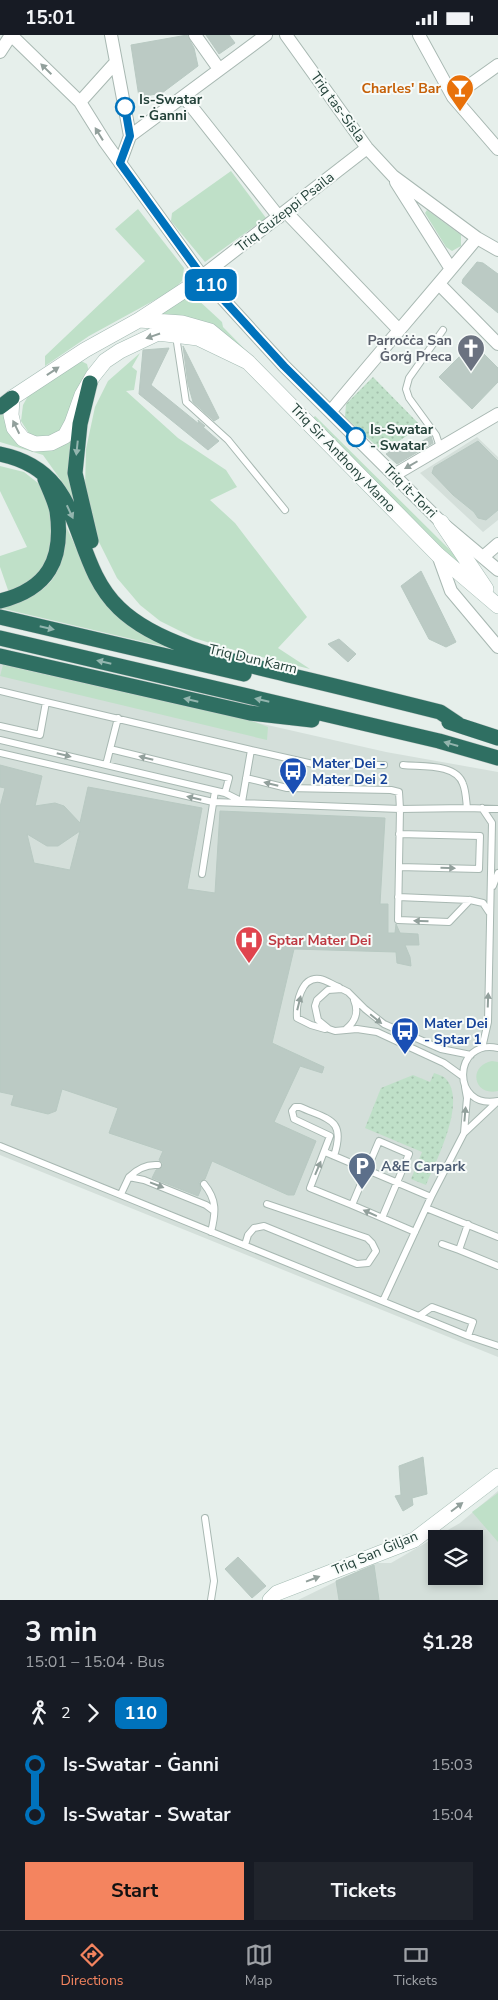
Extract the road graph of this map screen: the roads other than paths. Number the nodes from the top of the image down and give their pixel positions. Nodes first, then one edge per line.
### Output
1 (11, 35) edge
2 (111, 35) edge
3 (195, 35) edge
4 (266, 35) edge
5 (286, 35) edge
6 (419, 35) edge
7 (0, 52) edge
8 (116, 62) junction
9 (498, 65) edge
10 (219, 69) junction
11 (184, 97) junction
12 (453, 97) junction
13 (80, 103) junction
14 (130, 136) junction
15 (367, 148) junction
16 (498, 149) edge
17 (120, 163) junction
18 (393, 176) junction
19 (282, 214) junction
20 (477, 238) junction
21 (498, 249) edge
22 (451, 269) junction
23 (202, 276) junction
24 (439, 284) junction
25 (139, 320) junction
26 (399, 330) junction
27 (443, 330) dead end
28 (176, 334) junction
29 (498, 344) edge
30 (248, 362) junction
31 (90, 383) junction
32 (6, 402) edge
33 (331, 411) junction
34 (498, 414) edge
35 (440, 447) junction
36 (0, 454) edge
37 (43, 473) junction
38 (394, 475) junction
39 (285, 510) dead end
40 (441, 522) junction
41 (498, 544) edge
42 (438, 555) junction
43 (483, 557) junction
44 (498, 570) edge
45 (0, 601) edge
46 (498, 606) edge
47 (0, 617) edge
48 (0, 638) edge
49 (498, 647) edge
50 (0, 656) edge
51 (270, 670) junction
52 (0, 691) edge
53 (46, 702) junction
54 (118, 718) junction
55 (458, 724) junction
56 (0, 726) edge
57 (378, 727) junction
58 (40, 735) junction
59 (498, 738) edge
60 (0, 740) edge
61 (38, 749) junction
62 (110, 749) junction
63 (251, 750) junction
64 (0, 753) edge
65 (498, 758) edge
66 (106, 765) junction
67 (384, 765) dead end
68 (403, 765) dead end
69 (246, 778) junction
70 (215, 791) junction
71 (225, 793) junction
72 (213, 802) junction
73 (242, 802) junction
74 (466, 808) junction
75 (482, 808) junction
76 (400, 809) junction
77 (498, 809) edge
78 (400, 834) junction
79 (399, 867) junction
80 (498, 873) edge
81 (202, 874) dead end
82 (491, 895) junction
83 (398, 897) junction
84 (470, 899) junction
85 (490, 913) junction
86 (342, 989) junction
87 (351, 995) junction
88 (329, 1029) junction
89 (346, 1029) junction
90 (482, 1048) junction
91 (498, 1049) edge
92 (471, 1055) junction
93 (463, 1080) junction
94 (498, 1101) edge
95 (464, 1133) junction
96 (0, 1146) edge
97 (325, 1152) junction
98 (334, 1156) junction
99 (158, 1165) dead end
100 (367, 1170) junction
101 (129, 1177) junction
102 (397, 1182) junction
103 (204, 1184) dead end
104 (121, 1195) junction
105 (431, 1197) junction
106 (268, 1204) dead end
107 (352, 1205) junction
108 (426, 1208) junction
109 (214, 1211) junction
110 (382, 1218) junction
111 (468, 1224) junction
112 (211, 1232) junction
113 (415, 1232) junction
114 (498, 1237) edge
115 (442, 1244) dead end
116 (245, 1245) junction
117 (459, 1250) junction
118 (498, 1266) edge
119 (382, 1301) junction
120 (419, 1316) junction
121 (468, 1336) junction
122 (498, 1346) edge
123 (498, 1476) edge
124 (205, 1518) dead end
125 (211, 1600) edge
126 (270, 1600) edge

1 - 7 street
13 -> 1 street, Triq it-Torri
2 - 8 street
3 - 10 street
4 - 10 street
5 - 15 street, Triq tas-Sisla
6 - 12 street
8 - 13 street
8 - 14 street
9 - 12 street
10 - 11 street
11 - 14 street
11 - 19 street
12 - 16 street
17 -> 13 street, Triq it-Torri
14 - 17 street
15 - 18 street, Triq tas-Sisla
15 - 19 street, Triq Ġużeppi Psaila
17 - 23 street, Triq it-Torri
18 - 20 street, Triq tas-Sisla
18 - 22 street, Triq tas-Sisla
19 - 23 street, Triq Ġużeppi Psaila
19 - 26 street
20 - 21 street, Triq tas-Sisla
20 - 22 street
22 - 24 street
23 - 25 main road
23 - 33 street, Triq it-Torri
24 - 26 street
24 - 29 street
25 - 30 main road
32 -> 25 main road
26 - 33 street
27 - 35 lane
28 - 30 main road
28 -> 31 main road
28 - 39 lane
30 - 42 main road, Triq Sir Anthony Mamo
31 -> 32 main road
31 -> 51 highway
33 - 38 street, Triq it-Torri
34 - 35 street
35 -> 38 street
36 - 37 highway
37 - 45 highway
37 -> 51 highway
38 - 40 street, Triq it-Torri
40 - 43 street, Triq it-Torri
40 - 46 main road
41 - 43 street
42 - 46 main road, Triq Sir Anthony Mamo
42 - 49 street, Triq Sir Anthony Mamo
43 - 44 street, Triq it-Torri
47 -> 55 highway, Triq Dun Karm
57 -> 48 highway
57 -> 50 highway
51 - 55 highway
52 - 53 lane
53 - 54 lane
53 - 58 lane
54 - 62 lane
54 - 63 lane
55 - 59 highway, Triq Dun Karm
56 - 58 lane
65 -> 57 highway
58 - 61 lane
60 - 61 lane
61 -> 66 lane
62 - 66 lane
71 -> 62 lane
63 - 67 lane
63 - 69 lane
72 -> 64 lane
66 - 70 lane
68 - 74 lane
69 - 73 lane
76 -> 69 lane
70 - 71 lane
70 - 72 lane
71 - 73 lane
72 - 73 lane
72 - 81 lane
73 - 76 lane
74 - 75 lane
74 - 76 lane
75 - 77 lane
75 - 82 lane
76 - 78 lane
78 - 79 lane
79 -> 78 lane
79 - 83 lane
80 - 82 lane
82 - 85 lane
83 - 84 lane
84 -> 83 lane
84 - 85 lane
90 -> 85 lane
86 - 87 lane
86 - 88 lane
88 -> 86 lane
87 - 89 lane
87 -> 92 lane
88 - 89 lane
89 - 93 lane
90 - 91 lane
90 - 92 lane
92 - 93 lane
93 - 94 lane
95 -> 93 lane
94 - 95 lane
95 - 105 lane
96 - 104 lane
97 - 98 lane
97 - 98 lane
107 -> 97 lane
98 - 100 lane
99 - 101 lane
100 - 102 lane
100 - 102 lane
100 - 107 lane
101 - 104 lane
101 -> 109 lane
102 - 105 lane
102 - 110 lane
103 - 109 lane
104 - 112 lane
105 - 108 lane
106 - 116 lane
110 -> 107 lane
108 - 111 lane
108 - 113 lane
109 - 112 lane
110 - 113 lane
111 - 114 lane
111 - 117 lane
112 - 116 lane
113 - 119 lane
115 - 117 lane
116 - 119 lane
117 - 118 lane
119 - 120 lane
120 - 121 lane
120 - 121 lane
121 - 122 lane
126 -> 123 main road, Triq San Ġiljan
124 - 125 lane

